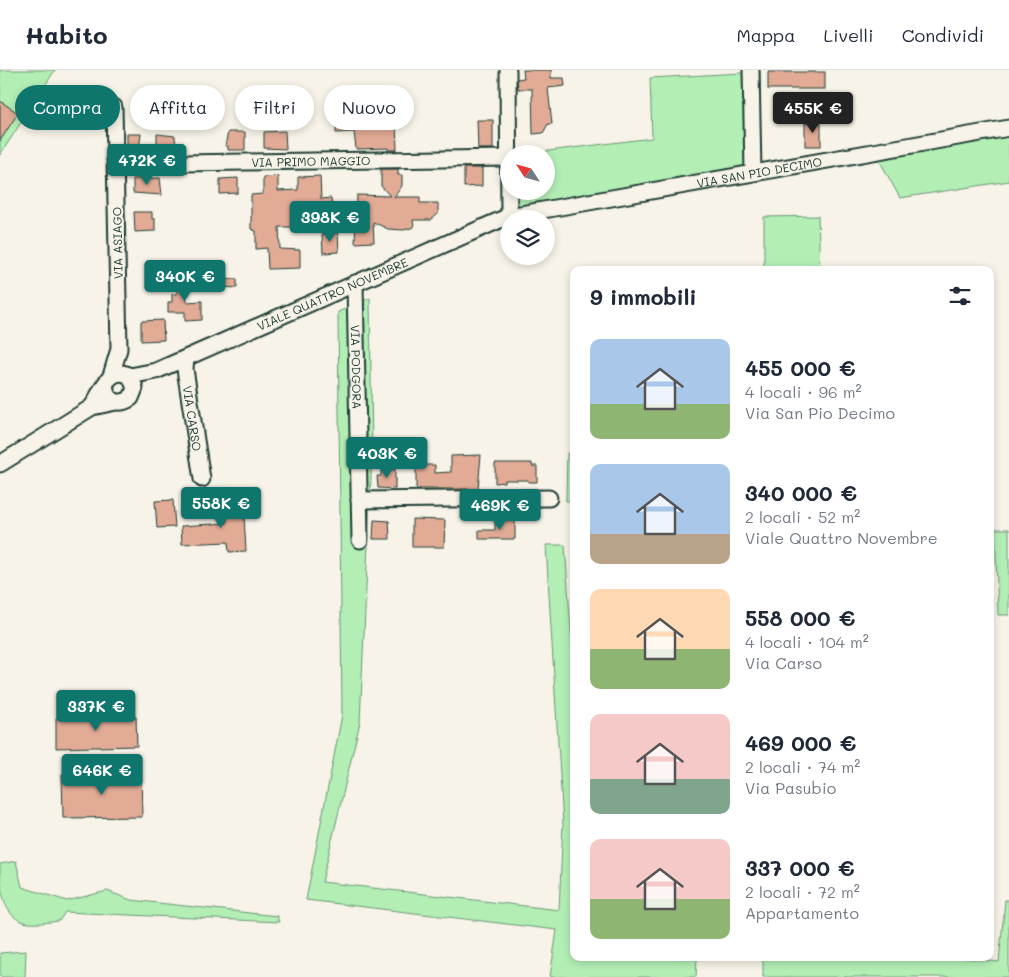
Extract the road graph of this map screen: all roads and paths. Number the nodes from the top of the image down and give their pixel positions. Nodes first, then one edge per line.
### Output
1 (508, 70) edge
2 (750, 70) edge
3 (1009, 128) edge
4 (115, 130) edge
5 (508, 145) edge
6 (500, 158) edge
7 (116, 164) junction
8 (752, 172) junction
9 (542, 210) edge
10 (500, 220) edge
11 (355, 283) junction
12 (186, 358) junction
13 (121, 379) junction
14 (116, 402) junction
15 (92, 407) junction
16 (0, 464) edge
17 (202, 479) dead end
18 (549, 498) dead end
19 (359, 500) junction
20 (360, 540) dead end

1 - 5 street
2 - 8 street
3 - 8 street, VIA SAN PIO DECIMO
4 - 7 street, VIA ASIAGO
6 - 7 street, VIA PRIMO MAGGIO
7 - 13 street, VIA ASIAGO
8 - 9 street, VIA SAN PIO DECIMO
10 - 11 street, VIALE QUATTRO NOVEMBRE
11 - 12 street, VIALE QUATTRO NOVEMBRE
11 - 19 street, VIA PODGORA
12 - 13 street, VIALE QUATTRO NOVEMBRE
12 - 17 street, VIA CARSO
13 - 14 street
13 - 14 street
13 - 15 street
14 - 15 street
15 - 16 street
18 - 19 street
19 - 20 street, VIA PODGORA

